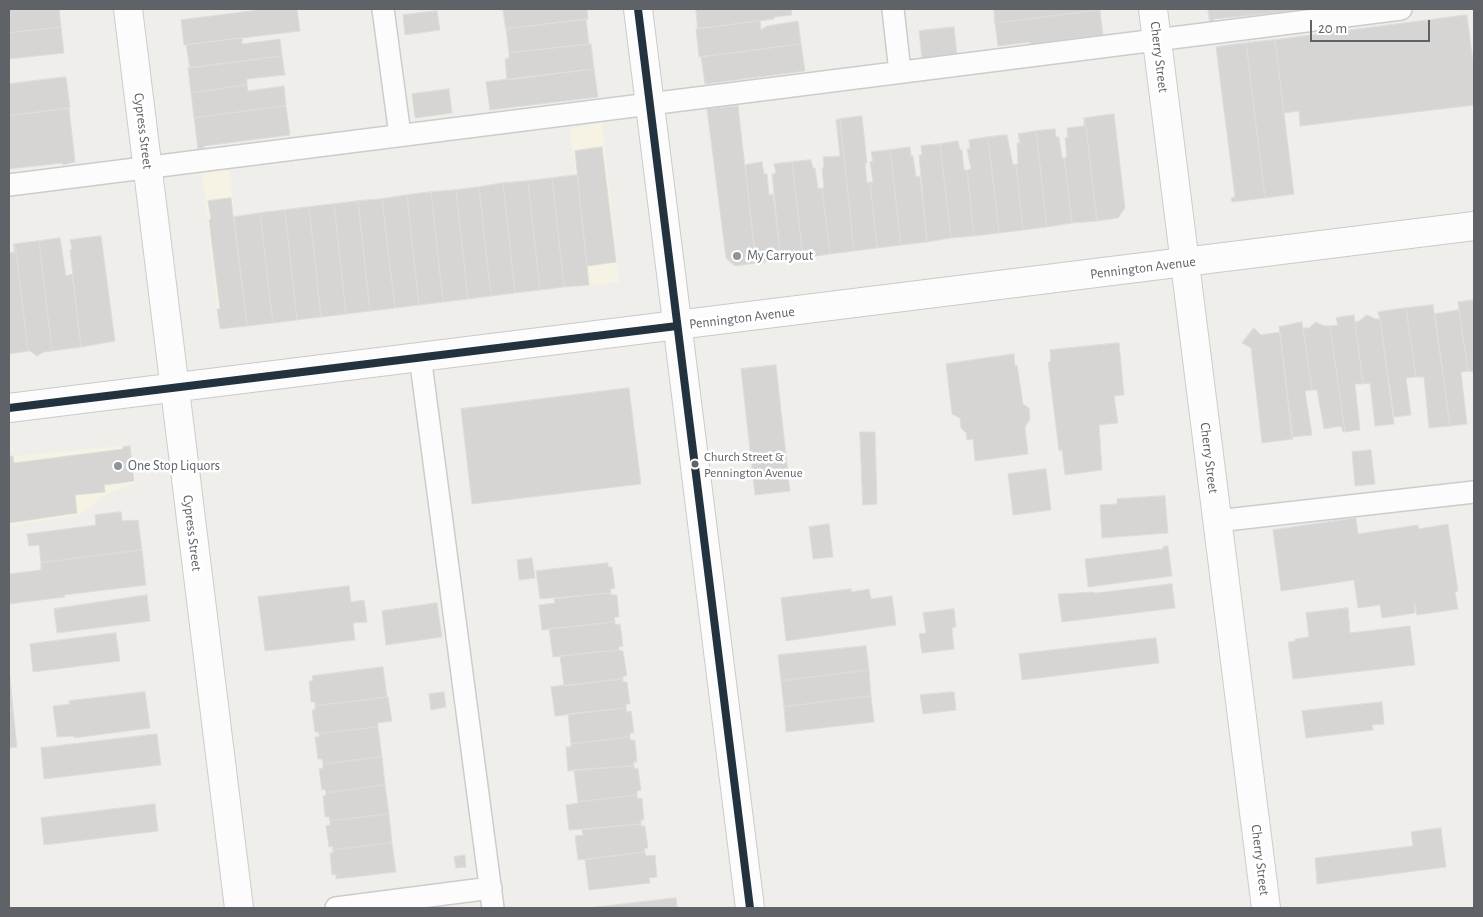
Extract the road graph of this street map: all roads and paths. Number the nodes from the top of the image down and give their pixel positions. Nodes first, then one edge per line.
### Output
1 (128, 9) edge
2 (383, 9) edge
3 (638, 9) edge
4 (893, 9) edge
5 (1153, 9) edge
6 (1401, 9) edge
7 (1364, 11) edge
8 (1157, 40) junction
9 (900, 72) junction
10 (650, 104) junction
11 (400, 135) junction
12 (148, 168) junction
13 (9, 185) edge
14 (1474, 226) edge
15 (1185, 262) junction
16 (678, 326) junction
17 (420, 356) junction
18 (174, 387) junction
19 (9, 408) edge
20 (1474, 492) edge
21 (1217, 521) junction
22 (492, 898) edge
23 (239, 908) edge
24 (336, 908) edge
25 (750, 908) edge
26 (1266, 908) edge

1 - 12 main road, Cypress Street
2 - 11 lane
3 - 10 main road
4 - 9 lane
5 - 8 main road, Cherry Street
6 - 7 lane
7 - 8 lane
8 - 9 lane
8 - 15 main road, Cherry Street
9 - 10 lane
10 - 11 lane
10 - 16 main road
11 - 12 lane
12 - 13 lane
12 - 18 main road, Cypress Street
14 - 15 main road, Pennington Avenue
15 - 16 main road, Pennington Avenue
15 - 21 main road, Cherry Street
16 - 17 main road, Pennington Avenue
16 - 25 main road
17 - 18 main road, Pennington Avenue
17 - 22 lane
18 - 19 main road, Pennington Avenue
18 - 23 main road, Cypress Street
20 - 21 lane
21 - 26 main road, Cherry Street
22 - 24 lane

